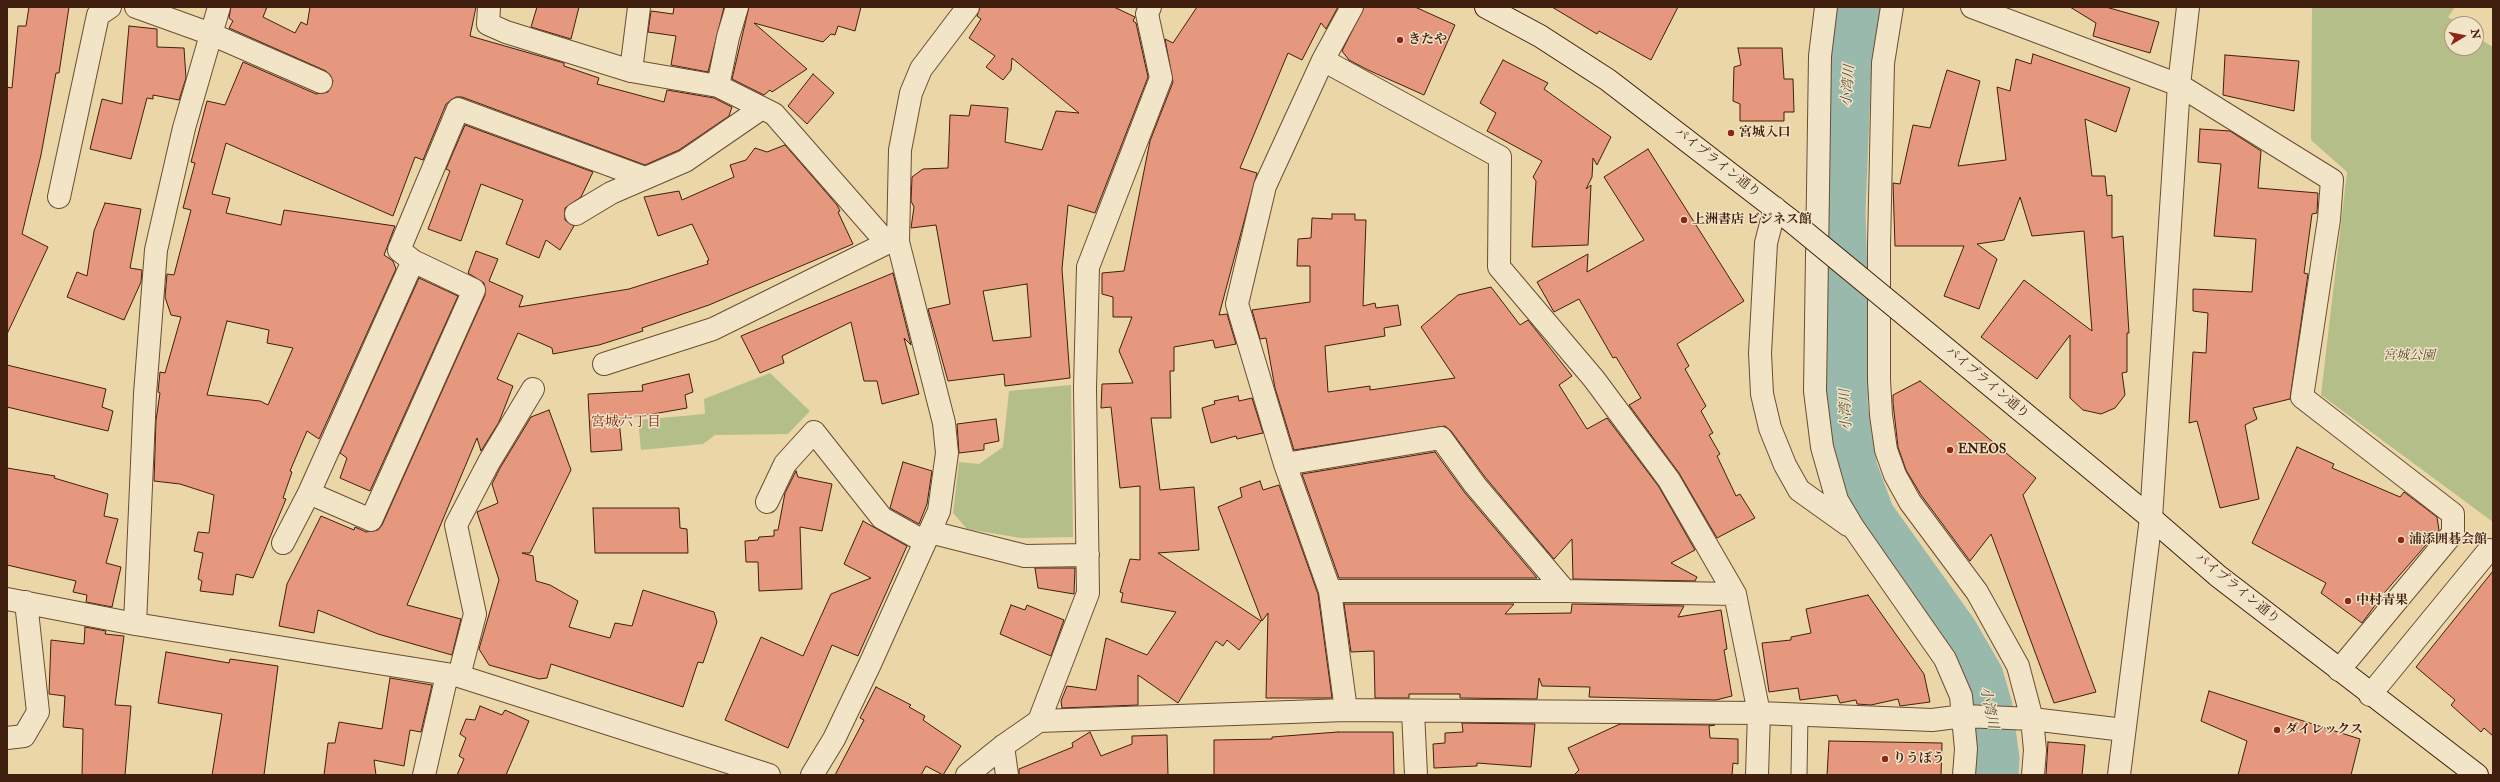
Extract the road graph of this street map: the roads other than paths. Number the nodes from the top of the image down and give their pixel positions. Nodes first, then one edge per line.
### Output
1 (110, 7) edge
2 (136, 7) edge
3 (219, 7) edge
4 (489, 7) edge
5 (639, 7) edge
6 (737, 7) edge
7 (968, 7) edge
8 (1150, 7) edge
9 (1352, 7) edge
10 (1486, 7) edge
11 (1826, 7) edge
12 (1892, 7) edge
13 (1972, 7) edge
14 (2188, 7) edge
15 (211, 34) junction
16 (1322, 60) junction
17 (631, 71) junction
18 (321, 82) dead end
19 (2179, 85) junction
20 (718, 86) junction
21 (762, 108) junction
22 (645, 178) junction
23 (60, 197) dead end
24 (576, 214) dead end
25 (1782, 214) junction
26 (892, 243) junction
27 (413, 261) junction
28 (604, 364) dead end
29 (533, 389) dead end
30 (1285, 464) junction
31 (309, 493) junction
32 (767, 502) dead end
33 (2151, 518) junction
34 (1853, 527) junction
35 (927, 537) junction
36 (283, 543) dead end
37 (2493, 551) edge
38 (1088, 555) junction
39 (1330, 590) junction
40 (1565, 591) junction
41 (1735, 594) junction
42 (16, 601) edge
43 (135, 624) junction
44 (2339, 670) junction
45 (453, 676) junction
46 (2370, 695) junction
47 (1346, 710) junction
48 (1413, 711) junction
49 (1759, 713) junction
50 (1800, 715) junction
51 (1964, 716) junction
52 (2032, 719) junction
53 (1039, 721) junction
54 (2124, 730) junction
55 (7, 738) edge
56 (1003, 746) junction
57 (424, 775) edge
58 (769, 775) edge
59 (812, 775) edge
60 (967, 775) edge
61 (1007, 775) edge
62 (1416, 775) edge
63 (1757, 775) edge
64 (1799, 775) edge
65 (1964, 775) edge
66 (2033, 775) edge
67 (2119, 775) edge
68 (2477, 775) edge

1 - 23 street
2 - 15 street
3 - 15 street
4 - 17 street
5 - 17 street
6 - 20 street
7 - 26 street
8 - 38 street
9 - 16 street
10 - 25 street, パイプライン通り
11 - 34 street
12 - 52 street
13 - 19 street
14 - 19 street
15 - 18 street
15 - 43 street
16 - 30 street
16 - 41 street
17 - 20 street
19 - 33 street
19 - 44 street
20 - 21 street
21 - 22 street
21 - 26 street
22 - 24 street
22 - 27 street
25 - 33 street, パイプライン通り, bridge
25 - 34 street
26 - 28 street
26 - 35 street
27 - 31 street
27 - 31 street
29 - 45 street
30 - 39 street
30 - 40 street
31 - 36 street
32 - 35 street
33 - 44 street, パイプライン通り
33 - 54 street
34 - 51 street
35 - 38 street
35 - 59 street
37 - 46 street
38 - 53 street
39 - 40 street
39 - 47 street
40 - 41 street
41 - 49 street
42 - 43 street
42 - 55 street
43 - 45 street
44 - 46 street, パイプライン通り
45 - 57 street
45 - 58 street
46 - 68 street, パイプライン通り
47 - 48 street
47 - 53 street
48 - 49 street
48 - 62 street
49 - 50 street
49 - 63 street
50 - 51 street
50 - 64 lane
51 - 52 street
51 - 65 street
52 - 54 street
52 - 66 street
53 - 56 street
54 - 67 street
56 - 60 street
56 - 61 street

